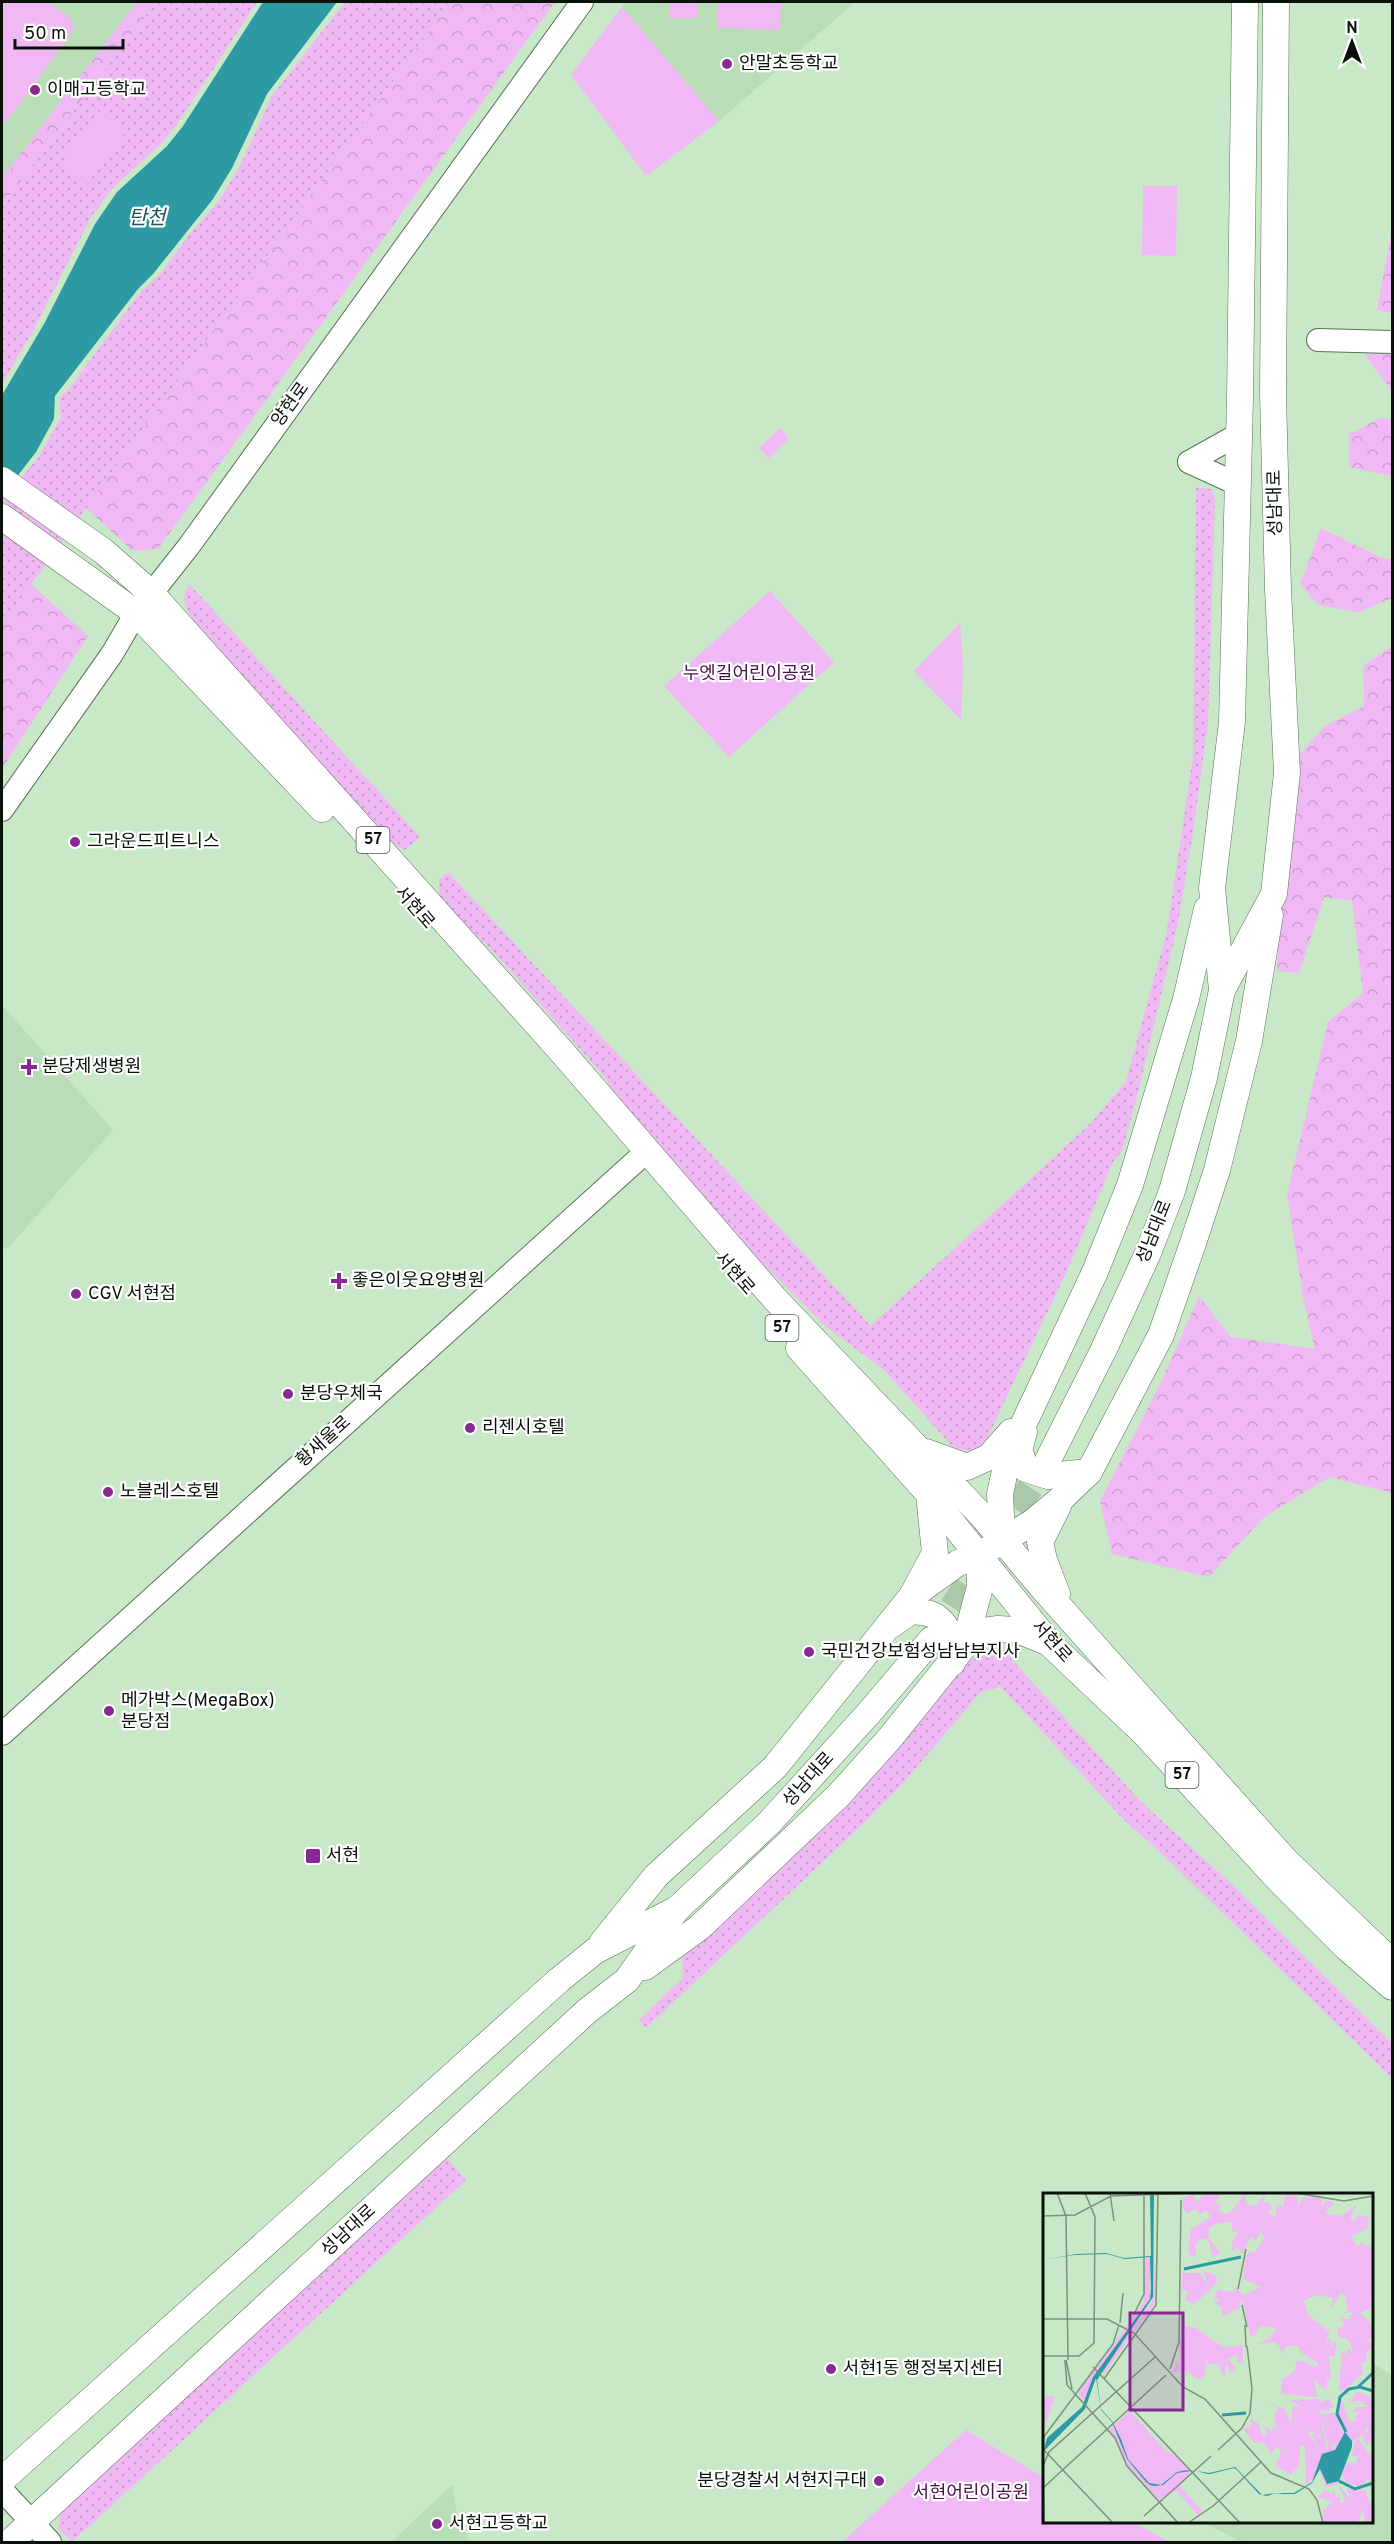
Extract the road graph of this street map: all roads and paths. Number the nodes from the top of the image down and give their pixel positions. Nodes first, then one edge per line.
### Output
1 (582, 2) edge
2 (1245, 2) edge
3 (1276, 2) edge
4 (1318, 340) dead end
5 (1392, 342) edge
6 (1239, 434) junction
7 (2, 480) edge
8 (1237, 484) junction
9 (2, 517) edge
10 (151, 593) junction
11 (136, 613) junction
12 (2, 810) edge
13 (1212, 888) junction
14 (1274, 894) junction
15 (1222, 990) junction
16 (642, 1156) junction
17 (1031, 1409) junction
18 (919, 1450) junction
19 (1048, 1460) tunnel mouth
20 (1089, 1472) junction
21 (928, 1494) junction
22 (1062, 1498) junction
23 (1002, 1539) junction
24 (979, 1556) junction
25 (912, 1596) junction
26 (1064, 1611) junction
27 (891, 1625) junction
28 (931, 1640) tunnel mouth
29 (1049, 1643) junction
30 (958, 1655) junction
31 (2, 1734) edge
32 (676, 1910) junction
33 (595, 1951) junction
34 (1392, 1960) edge
35 (627, 1980) junction
36 (1392, 1987) edge
37 (2, 2480) edge
38 (2, 2490) edge
39 (33, 2523) junction
40 (10, 2542) edge
41 (50, 2542) edge

1 - 10 main road, 양현로
2 - 6 main road, 성남대로
3 - 14 main road, 성남대로
4 - 5 main road
6 - 8 main road, 성남대로
6 - 8 main road
7 - 10 main road, 서현로 / 57
8 - 13 main road, 성남대로
9 - 11 main road, 서현로 / 57
10 - 11 main road, 양현로
10 - 16 main road, 서현로 / 57
11 - 12 main road, 양현로
11 - 16 main road, 서현로 / 57
13 - 15 main road, 성남대로
13 - 17 main road
14 - 15 main road, 성남대로
14 - 20 main road
15 - 19 main road, 성남대로
16 - 18 main road, 서현로 / 57
16 - 21 main road, 서현로 / 57
16 - 31 main road, 황새울로
17 - 18 main road
17 - 20 main road
17 - 23 main road
18 - 23 main road, 서현로 / 57
20 - 22 main road
21 - 24 main road, 서현로 / 57
21 - 25 main road
22 - 23 main road
22 - 26 main road
23 - 24 main road
23 - 26 main road, 서현로 / 57
24 - 25 main road
24 - 29 main road, 서현로 / 57
24 - 30 main road
25 - 27 main road
26 - 34 main road, 서현로 / 57
27 - 30 main road
27 - 33 main road
28 - 32 main road, 성남대로
29 - 30 main road
29 - 36 main road, 서현로 / 57
30 - 35 main road
32 - 33 main road, 성남대로
32 - 35 main road, 성남대로
33 - 37 main road, 성남대로
35 - 39 main road, 성남대로
38 - 39 main road
39 - 40 main road, 성남대로
39 - 41 main road

